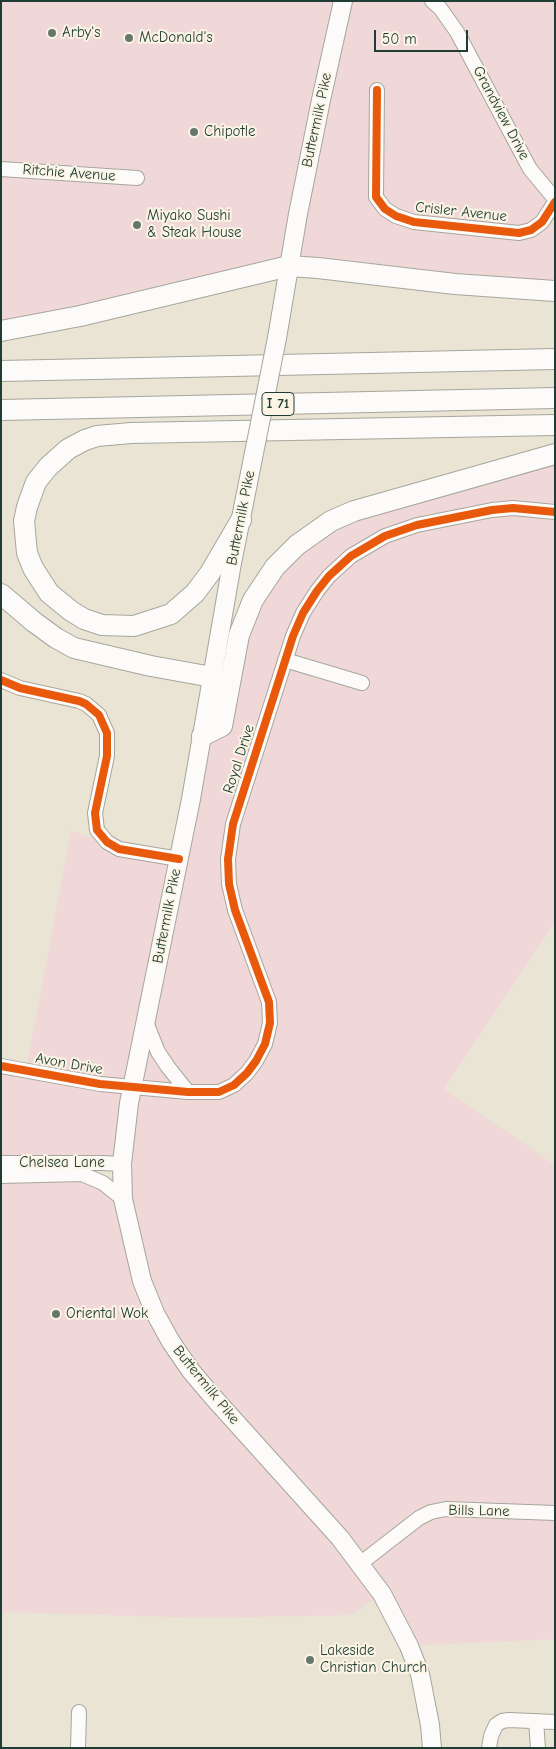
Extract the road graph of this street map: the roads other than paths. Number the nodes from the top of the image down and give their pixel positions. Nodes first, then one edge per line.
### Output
1 (343, 1) edge
2 (432, 1) edge
3 (378, 90) dead end
4 (1, 169) edge
5 (137, 178) dead end
6 (555, 200) edge
7 (289, 266) junction
8 (555, 291) edge
9 (1, 331) edge
10 (555, 359) edge
11 (1, 371) edge
12 (555, 398) edge
13 (1, 410) edge
14 (555, 425) edge
15 (555, 454) edge
16 (555, 512) edge
17 (241, 520) junction
18 (1, 594) edge
19 (285, 660) junction
20 (212, 676) junction
21 (1, 680) edge
22 (362, 683) dead end
23 (202, 736) junction
24 (179, 859) junction
25 (146, 1022) junction
26 (1, 1066) edge
27 (133, 1088) junction
28 (188, 1092) junction
29 (1, 1163) edge
30 (122, 1164) junction
31 (1, 1176) edge
32 (123, 1199) junction
33 (555, 1513) edge
34 (361, 1563) junction
35 (79, 1712) dead end
36 (536, 1721) junction
37 (555, 1722) edge
38 (78, 1748) edge
39 (432, 1748) edge
40 (489, 1748) edge
41 (538, 1748) edge

1 - 7 main road, Buttermilk Pike
2 - 6 street, Grandview Drive
3 - 6 street, Crisler Avenue
4 - 5 street, Ritchie Avenue
7 - 8 highway
7 - 9 highway
7 - 17 main road, Buttermilk Pike, bridge
10 - 11 highway
12 - 13 highway, I 71
14 - 17 highway
15 - 23 highway
16 - 19 street, Royal Drive
17 - 20 main road, Buttermilk Pike
18 - 20 highway
19 - 22 street
19 - 28 street, Royal Drive
20 - 23 main road, Buttermilk Pike
21 - 24 street
23 - 24 main road, Buttermilk Pike
24 - 25 main road, Buttermilk Pike
25 - 27 main road, Buttermilk Pike
25 - 28 street
26 - 27 street, Avon Drive
27 - 28 street, Royal Drive
27 - 30 main road, Buttermilk Pike
29 - 30 street, Chelsea Lane
30 - 32 main road, Buttermilk Pike
31 - 32 street, Chelsea Lane
32 - 34 main road, Buttermilk Pike
33 - 34 street, Bills Lane
34 - 39 main road, Buttermilk Pike
35 - 38 street
36 - 37 street
36 - 40 street
36 - 41 street

